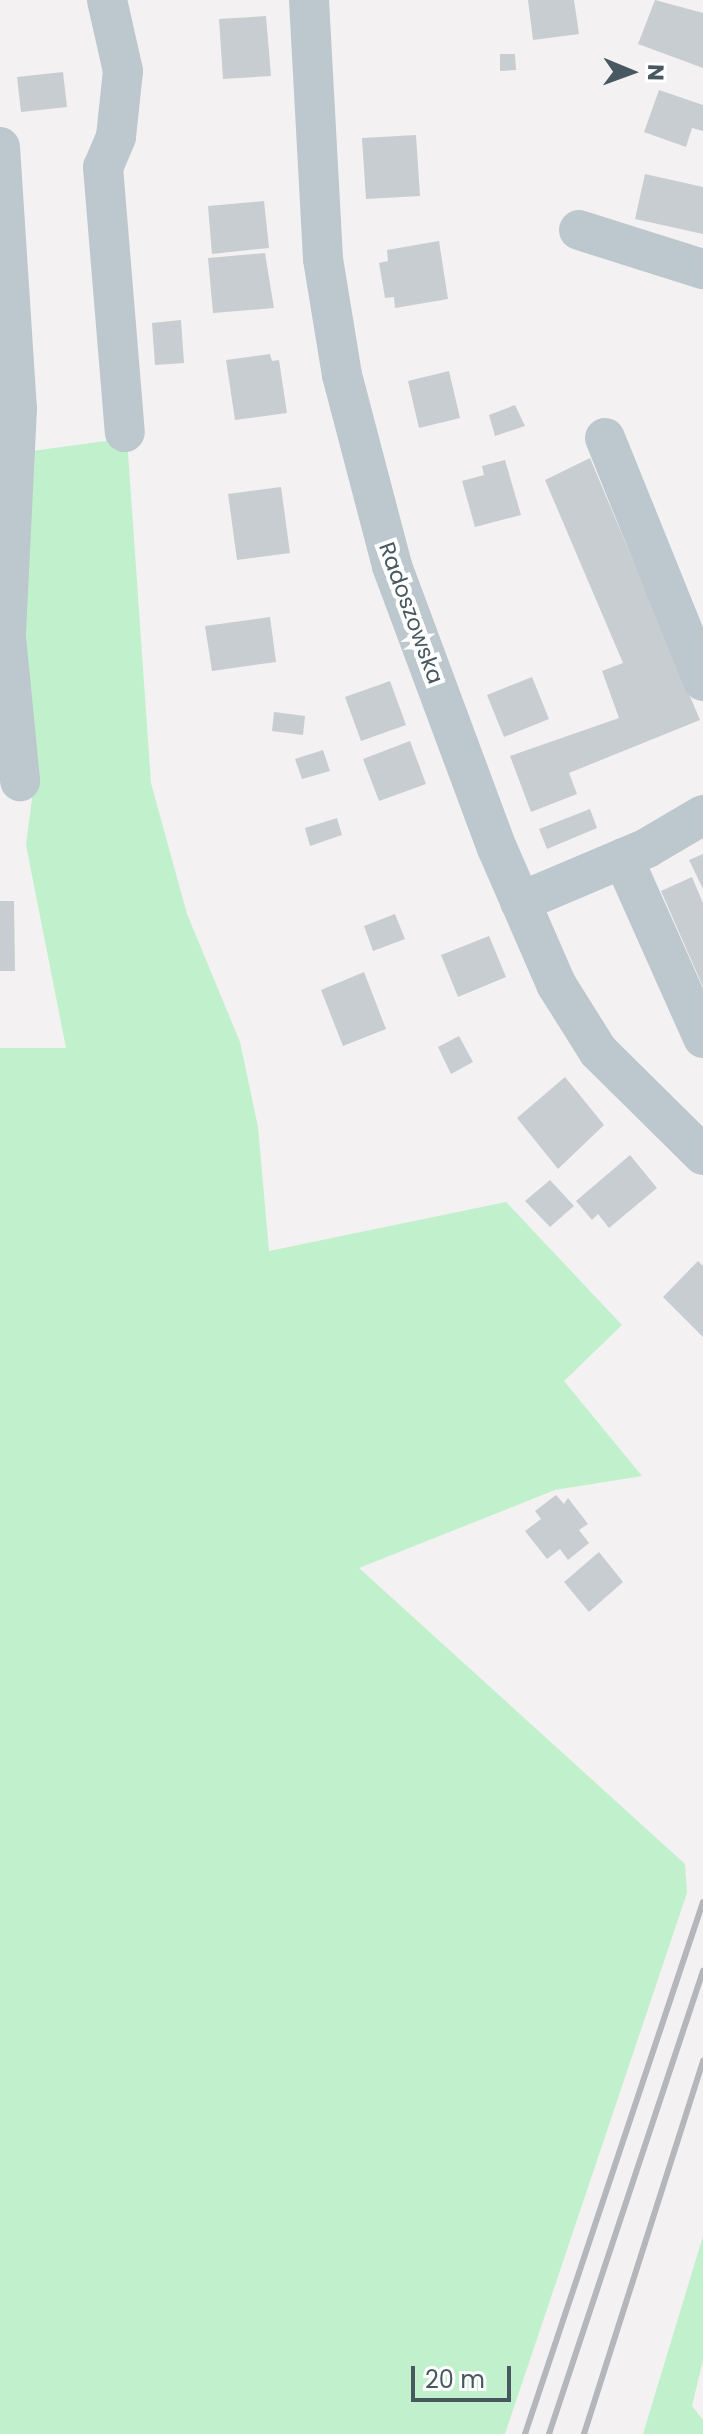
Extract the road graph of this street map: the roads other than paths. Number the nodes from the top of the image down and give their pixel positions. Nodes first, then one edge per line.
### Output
1 (107, 0) edge
2 (309, 0) edge
3 (0, 147) edge
4 (579, 230) dead end
5 (703, 269) edge
6 (125, 432) dead end
7 (605, 438) dead end
8 (703, 681) edge
9 (20, 781) dead end
10 (703, 815) edge
11 (623, 858) junction
12 (520, 902) junction
13 (703, 1038) edge
14 (703, 1155) edge

1 - 6 street
2 - 12 street, Radoszowska
3 - 9 street
4 - 5 street
7 - 8 street
10 - 11 street
11 - 12 street
11 - 13 street
12 - 14 street, Radoszowska

